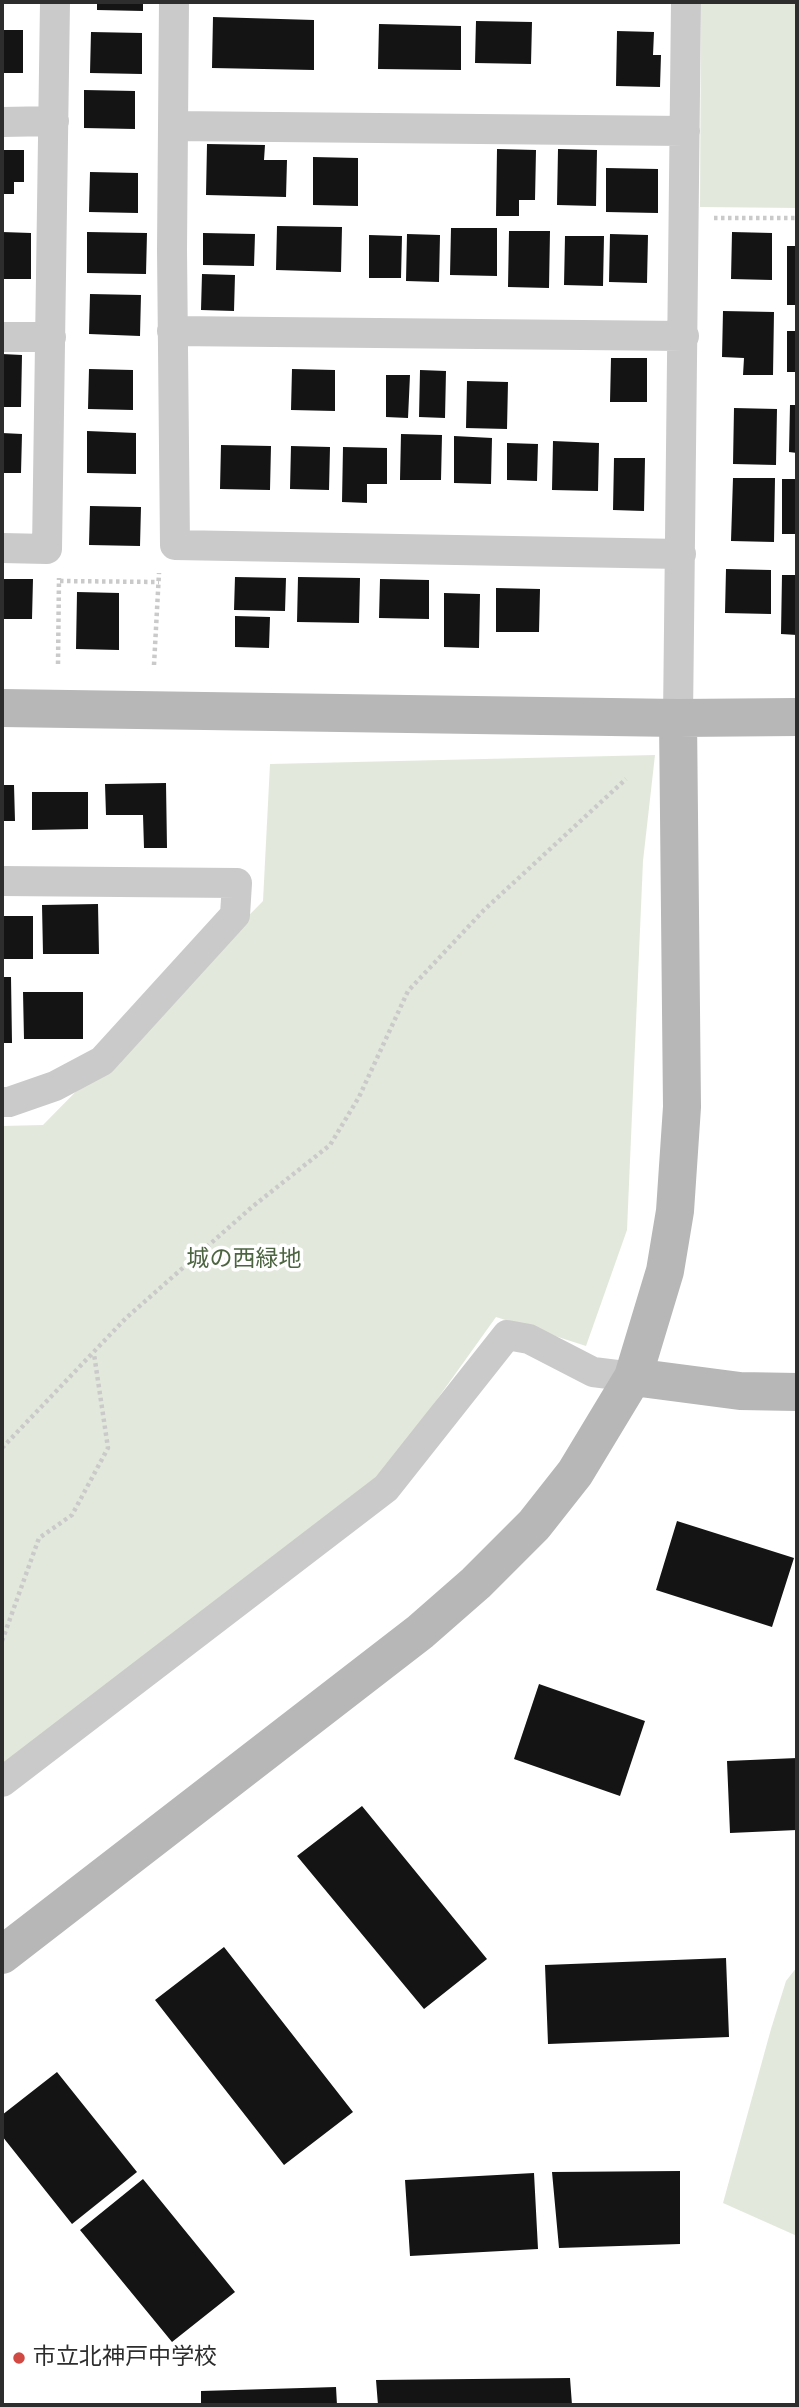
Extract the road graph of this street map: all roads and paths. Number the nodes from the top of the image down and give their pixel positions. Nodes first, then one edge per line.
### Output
1 (55, 2) edge
2 (174, 2) edge
3 (686, 2) edge
4 (54, 121) junction
5 (2, 122) edge
6 (173, 126) junction
7 (685, 131) junction
8 (685, 218) junction
9 (797, 218) edge
10 (172, 331) junction
11 (684, 336) junction
12 (2, 337) edge
13 (51, 337) junction
14 (174, 545) junction
15 (2, 548) edge
16 (47, 548) junction
17 (681, 554) junction
18 (60, 580) junction
19 (159, 582) junction
20 (58, 664) dead end
21 (155, 665) dead end
22 (2, 708) edge
23 (797, 717) edge
24 (678, 718) junction
25 (626, 779) dead end
26 (2, 881) edge
27 (2, 1102) edge
28 (94, 1353) junction
29 (633, 1377) junction
30 (797, 1392) edge
31 (2, 1448) edge
32 (2, 1641) edge
33 (2, 1782) edge
34 (2, 1955) edge

1 - 4 street
2 - 6 street
3 - 7 street
4 - 5 street
4 - 13 street
6 - 7 street
6 - 10 street
7 - 8 street
8 - 9 path
8 - 11 street
10 - 11 street
10 - 14 street
11 - 17 street
12 - 13 street
13 - 16 street
14 - 17 street
14 - 19 path
15 - 16 street
16 - 18 path
17 - 24 street
18 - 19 path
18 - 20 path
19 - 21 path
22 - 24 street
23 - 24 street
24 - 29 street
25 - 28 path
26 - 27 street
28 - 31 path
28 - 32 path
29 - 30 street
29 - 33 street
29 - 34 street

